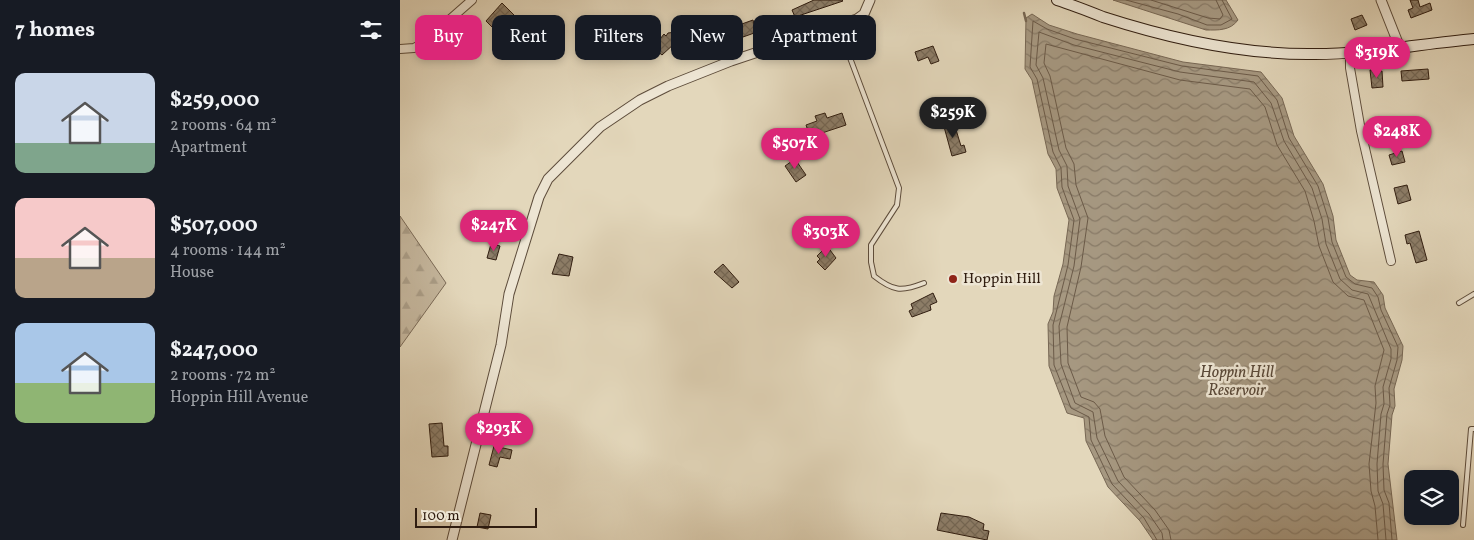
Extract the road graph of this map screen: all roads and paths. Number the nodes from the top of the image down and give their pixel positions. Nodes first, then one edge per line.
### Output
1 (472, 0) edge
2 (870, 0) edge
3 (1057, 0) edge
4 (1381, 0) edge
5 (862, 15) edge
6 (1474, 39) edge
7 (1400, 48) junction
8 (400, 49) edge
9 (1350, 52) junction
10 (753, 54) edge
11 (851, 60) edge
12 (1391, 261) dead end
13 (924, 283) dead end
14 (1474, 294) edge
15 (1459, 303) dead end
16 (1474, 429) edge
17 (1472, 450) edge
18 (1468, 471) junction
19 (1474, 471) edge
20 (1463, 525) dead end
21 (452, 540) edge

1 - 8 street
2 - 5 street
3 - 9 main road
4 - 7 street
6 - 7 main road
7 - 9 main road
9 - 12 street
10 - 21 street
11 - 13 lane
14 - 15 lane
16 - 17 lane
17 - 18 lane
18 - 19 lane
18 - 20 lane

